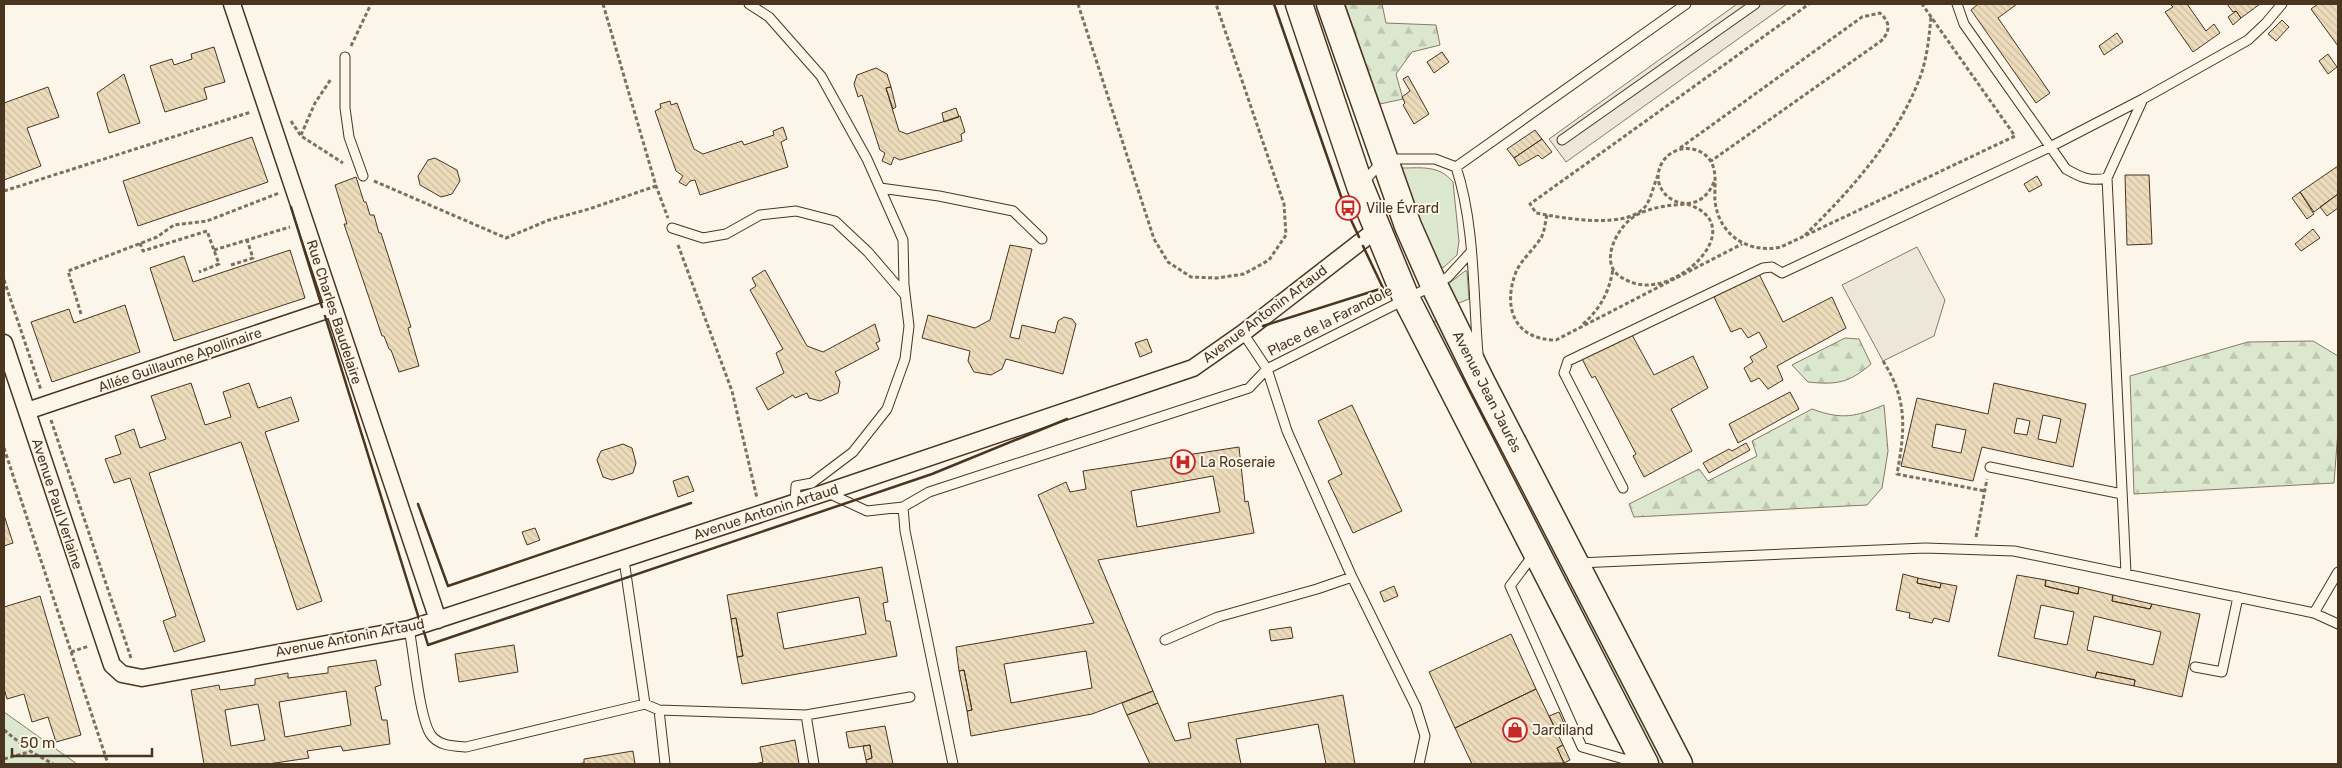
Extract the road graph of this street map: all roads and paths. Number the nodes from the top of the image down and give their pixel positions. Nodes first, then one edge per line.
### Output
1 (232, 4) edge
2 (603, 4) edge
3 (749, 4) edge
4 (1078, 4) edge
5 (1216, 4) edge
6 (1298, 4) edge
7 (1330, 4) edge
8 (1686, 4) edge
9 (1755, 4) edge
10 (1809, 4) edge
11 (1922, 4) edge
12 (1957, 4) edge
13 (2282, 4) edge
14 (1931, 16) junction
15 (345, 58) dead end
16 (2143, 99) junction
17 (266, 108) junction
18 (285, 113) dead end
19 (1562, 140) dead end
20 (2050, 147) junction
21 (1679, 149) junction
22 (1384, 160) junction
23 (1711, 161) junction
24 (1660, 166) junction
25 (1456, 167) junction
26 (363, 176) junction
27 (2107, 178) junction
28 (1714, 182) junction
29 (656, 186) junction
30 (1360, 186) junction
31 (293, 188) junction
32 (880, 188) junction
33 (4, 191) edge
34 (1687, 204) junction
35 (1547, 215) junction
36 (1635, 216) junction
37 (304, 223) junction
38 (672, 228) junction
39 (1377, 229) junction
40 (1802, 237) junction
41 (1042, 239) dead end
42 (247, 240) junction
43 (140, 243) junction
44 (1742, 244) junction
45 (214, 250) junction
46 (1470, 253) junction
47 (230, 265) dead end
48 (1613, 268) junction
49 (199, 272) dead end
50 (1676, 277) junction
51 (4, 280) edge
52 (1434, 285) junction
53 (905, 295) junction
54 (1406, 298) junction
55 (333, 308) junction
56 (81, 314) dead end
57 (1579, 328) junction
58 (1243, 333) junction
59 (4, 343) edge
60 (1883, 361) dead end
61 (1267, 369) junction
62 (1481, 381) junction
63 (46, 405) junction
64 (27, 411) junction
65 (4, 448) edge
66 (1990, 468) joint
67 (1623, 488) dead end
68 (1985, 491) junction
69 (828, 492) junction
70 (2122, 494) junction
71 (764, 495) dead end
72 (756, 497) junction
73 (747, 500) dead end
74 (795, 503) junction
75 (903, 507) junction
76 (761, 514) junction
77 (1973, 550) junction
78 (1536, 551) junction
79 (624, 560) junction
80 (1575, 563) junction
81 (2338, 572) edge
82 (2126, 573) junction
83 (1352, 577) junction
84 (2238, 597) junction
85 (2314, 613) junction
86 (438, 620) junction
87 (2338, 624) edge
88 (409, 629) junction
89 (1165, 640) dead end
90 (132, 662) dead end
91 (112, 665) joint
92 (2195, 667) dead end
93 (910, 697) dead end
94 (644, 704) junction
95 (659, 710) junction
96 (806, 715) junction
97 (4, 730) edge
98 (30, 751) junction
99 (4, 759) edge
100 (1614, 760) edge
101 (53, 764) edge
102 (108, 764) edge
103 (665, 764) edge
104 (814, 764) edge
105 (953, 764) edge
106 (1419, 764) edge
107 (1641, 764) edge
108 (1645, 764) edge
109 (1679, 764) edge

1 - 17 street, Rue Charles Baudelaire
2 - 29 path
3 - 32 lane
4 - 5 path
6 - 30 main road
7 - 22 main road, Avenue Jean Jaurès
8 - 25 lane
9 - 19 lane
10 - 35 path
11 - 14 path
12 - 20 lane
13 - 16 lane
14 - 40 path
14 - 40 path
15 - 26 lane
16 - 20 lane
16 - 27 lane
17 - 31 street, Rue Charles Baudelaire
17 - 33 path
18 - 26 path
20 - 27 lane
20 - 67 lane
21 - 23 path
21 - 23 path
21 - 24 path
22 - 25 lane
22 - 30 lane
22 - 52 main road, Avenue Jean Jaurès
23 - 28 path
24 - 34 path
24 - 36 path
25 - 46 lane
26 - 29 path
27 - 70 lane
28 - 34 path
28 - 44 path
29 - 38 path
30 - 39 main road
31 - 37 street, Rue Charles Baudelaire
31 - 43 path
32 - 41 lane
32 - 53 lane
34 - 36 path
34 - 50 path
35 - 36 path
35 - 57 path
36 - 48 path
37 - 42 path
37 - 55 street, Rue Charles Baudelaire
38 - 53 lane
38 - 72 path
39 - 54 main road
39 - 58 street, Avenue Antonin Artaud
40 - 44 path
42 - 45 path
42 - 47 path
43 - 45 path
43 - 56 path
44 - 50 path
45 - 49 path
46 - 52 lane, Place de la Farandole
46 - 62 lane
48 - 50 path
48 - 57 path
50 - 57 path
51 - 63 path
52 - 54 lane, Place de la Farandole
52 - 62 main road, Avenue Jean Jaurès
53 - 74 lane
54 - 61 lane, Place de la Farandole
54 - 78 main road
55 - 63 street, Allée Guillaume Apollinaire
55 - 86 street, Rue Charles Baudelaire
58 - 61 lane
58 - 69 street, Avenue Antonin Artaud
59 - 64 street, Avenue Paul Verlaine
60 - 68 path
61 - 75 lane, Place de la Farandole
61 - 83 lane
62 - 80 main road, Avenue Jean Jaurès
63 - 64 street, Allée Guillaume Apollinaire
63 - 90 path
64 - 91 street, Avenue Paul Verlaine
65 - 102 path
66 - 68 path
66 - 70 lane
68 - 77 path
69 - 74 street, Avenue Antonin Artaud
69 - 75 lane
70 - 82 lane
71 - 72 path
72 - 73 path
72 - 76 path
74 - 76 street, Avenue Antonin Artaud
75 - 105 lane
76 - 79 street, Avenue Antonin Artaud
77 - 80 lane
77 - 82 lane
78 - 100 lane
78 - 108 main road
79 - 86 street, Avenue Antonin Artaud
79 - 94 lane
80 - 109 main road, Avenue Jean Jaurès
81 - 85 lane
82 - 84 lane
83 - 89 lane
83 - 106 lane
84 - 85 lane
84 - 92 lane
85 - 87 lane
86 - 88 street, Avenue Antonin Artaud
88 - 91 street, Avenue Antonin Artaud
88 - 94 lane
93 - 96 lane
94 - 95 lane
95 - 96 lane
95 - 103 lane
96 - 104 lane
97 - 98 path
98 - 99 path
98 - 101 path
100 - 107 lane

